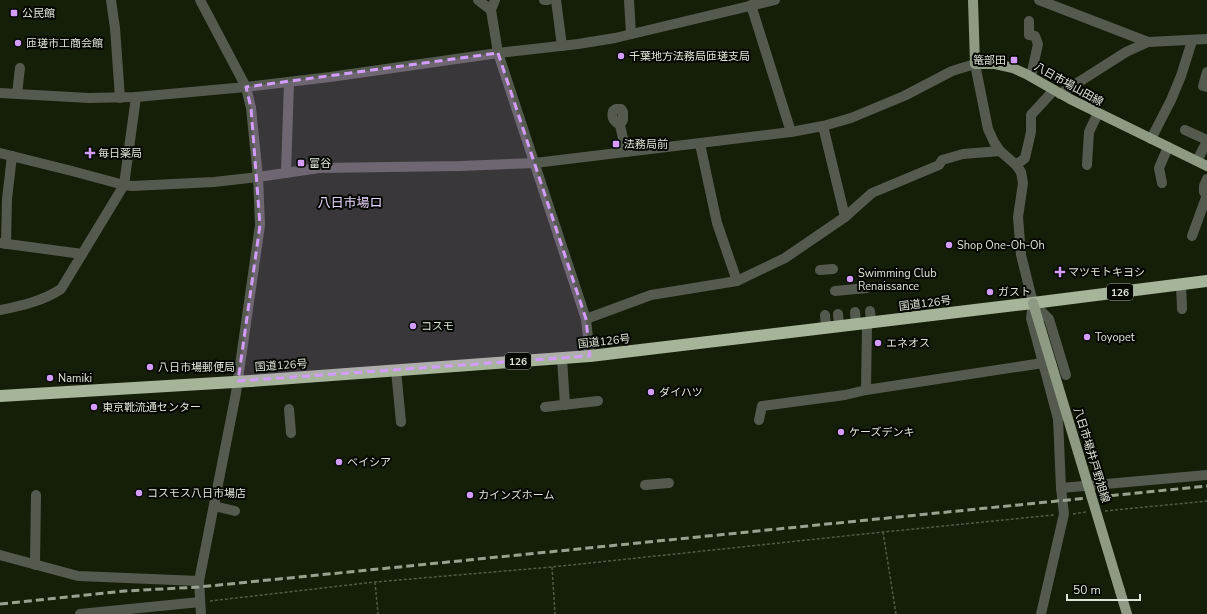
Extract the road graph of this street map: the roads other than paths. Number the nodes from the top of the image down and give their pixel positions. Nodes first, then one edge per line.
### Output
1 (111, 0) edge
2 (200, 0) edge
3 (478, 0) edge
4 (544, 0) edge
5 (548, 0) edge
6 (556, 0) edge
7 (629, 0) edge
8 (775, 0) edge
9 (973, 0) edge
10 (1039, 0) edge
11 (493, 5) edge
12 (751, 5) junction
13 (1029, 21) dead end
14 (631, 34) junction
15 (1207, 39) edge
16 (1192, 40) junction
17 (1148, 42) junction
18 (562, 46) junction
19 (498, 52) junction
20 (974, 64) junction
21 (20, 68) dead end
22 (1207, 72) edge
23 (1031, 76) junction
24 (289, 82) junction
25 (246, 87) junction
26 (1207, 87) edge
27 (1057, 92) junction
28 (0, 93) edge
29 (17, 94) junction
30 (136, 97) junction
31 (120, 98) junction
32 (1098, 113) junction
33 (620, 125) dead end
34 (822, 126) junction
35 (1186, 130) dead end
36 (791, 132) junction
37 (1151, 139) junction
38 (1207, 140) edge
39 (700, 144) junction
40 (1168, 147) junction
41 (1000, 151) junction
42 (626, 152) junction
43 (0, 153) edge
44 (12, 156) junction
45 (1197, 161) junction
46 (535, 163) junction
47 (1016, 165) junction
48 (1087, 165) dead end
49 (1207, 166) edge
50 (286, 173) junction
51 (258, 177) junction
52 (1207, 178) edge
53 (1162, 183) dead end
54 (124, 185) junction
55 (1207, 195) edge
56 (845, 217) junction
57 (1192, 236) dead end
58 (3, 244) edge
59 (82, 254) junction
60 (833, 269) dead end
61 (820, 270) dead end
62 (737, 281) junction
63 (1207, 281) edge
64 (1181, 284) junction
65 (867, 288) dead end
66 (835, 291) dead end
67 (1033, 303) junction
68 (1182, 309) dead end
69 (0, 310) edge
70 (838, 314) dead end
71 (824, 315) dead end
72 (864, 318) junction
73 (586, 319) junction
74 (839, 326) junction
75 (826, 327) junction
76 (590, 356) junction
77 (562, 358) junction
78 (1043, 363) junction
79 (396, 370) junction
80 (1066, 375) dead end
81 (238, 381) junction
82 (866, 390) junction
83 (0, 396) edge
84 (598, 401) dead end
85 (565, 405) junction
86 (545, 407) dead end
87 (289, 409) dead end
88 (759, 420) dead end
89 (400, 422) dead end
90 (291, 433) dead end
91 (1207, 475) edge
92 (669, 483) dead end
93 (645, 485) dead end
94 (1061, 488) junction
95 (36, 495) dead end
96 (214, 506) junction
97 (235, 511) dead end
98 (0, 556) edge
99 (35, 565) junction
100 (199, 581) junction
101 (200, 602) junction
102 (80, 614) edge
103 (201, 614) edge
104 (1041, 614) edge
105 (1127, 614) edge

1 - 31 street
2 - 25 street
3 - 11 street
4 - 5 street
6 - 18 street
7 - 14 street
8 - 12 street
9 - 20 main road
10 - 17 street
11 - 19 street
12 - 14 street
12 - 36 street
13 - 23 street
14 - 18 street
15 - 16 street
16 - 17 street
16 - 37 street
17 - 27 street
18 - 19 street
19 - 24 street
19 - 46 street
20 - 23 main road, 八日市場山田線
20 - 34 street
20 - 41 street
21 - 29 street
22 - 26 street
23 - 27 main road, 八日市場山田線
24 - 25 street
24 - 50 street
25 - 30 street
25 - 51 street
27 - 32 main road, 八日市場山田線
27 - 47 street
28 - 29 street
29 - 31 street
30 - 31 street
30 - 54 street
32 - 37 main road, 八日市場山田線
32 - 48 street
33 - 42 street
34 - 36 street
34 - 56 street
35 - 38 street
36 - 39 street
37 - 40 main road, 八日市場山田線
38 - 45 street
39 - 42 street
39 - 62 street
40 - 45 main road, 八日市場山田線
40 - 53 street
41 - 47 street
41 - 56 street
42 - 46 street
43 - 44 street
44 - 54 street
44 - 58 street
45 - 49 main road, 八日市場山田線
46 - 50 street
46 - 73 street
47 - 67 street
50 - 51 street
51 - 54 street
51 - 81 street
52 - 55 street
54 - 59 street
55 - 57 street
56 - 62 street
58 - 59 street
59 - 69 street
60 - 61 street
62 - 73 street
63 - 64 highway, 国道126号 / 126
64 - 67 highway, 国道126号 / 126
64 - 68 street
65 - 66 street
67 - 72 highway, 国道126号 / 126
67 - 78 street
67 - 80 street
67 - 105 main road, 八日市場井戸野旭線, bridge
70 - 74 street
71 - 75 street
72 - 74 highway, 国道126号 / 126
72 - 82 street
73 - 76 street
74 - 75 highway, 国道126号 / 126
75 - 76 highway, 国道126号 / 126
76 - 77 highway, 国道126号 / 126
77 - 79 highway, 国道126号 / 126
77 - 85 street
78 - 82 street
78 - 94 street
79 - 81 highway, 国道126号 / 126
79 - 89 street
81 - 83 highway, 国道126号 / 126
81 - 96 street
82 - 88 street
84 - 85 street
85 - 86 street
87 - 90 street
91 - 94 street
92 - 93 street
94 - 104 street
95 - 99 street
96 - 97 street
96 - 100 street
98 - 99 street
99 - 100 street
100 - 101 street
101 - 102 street
101 - 103 street

